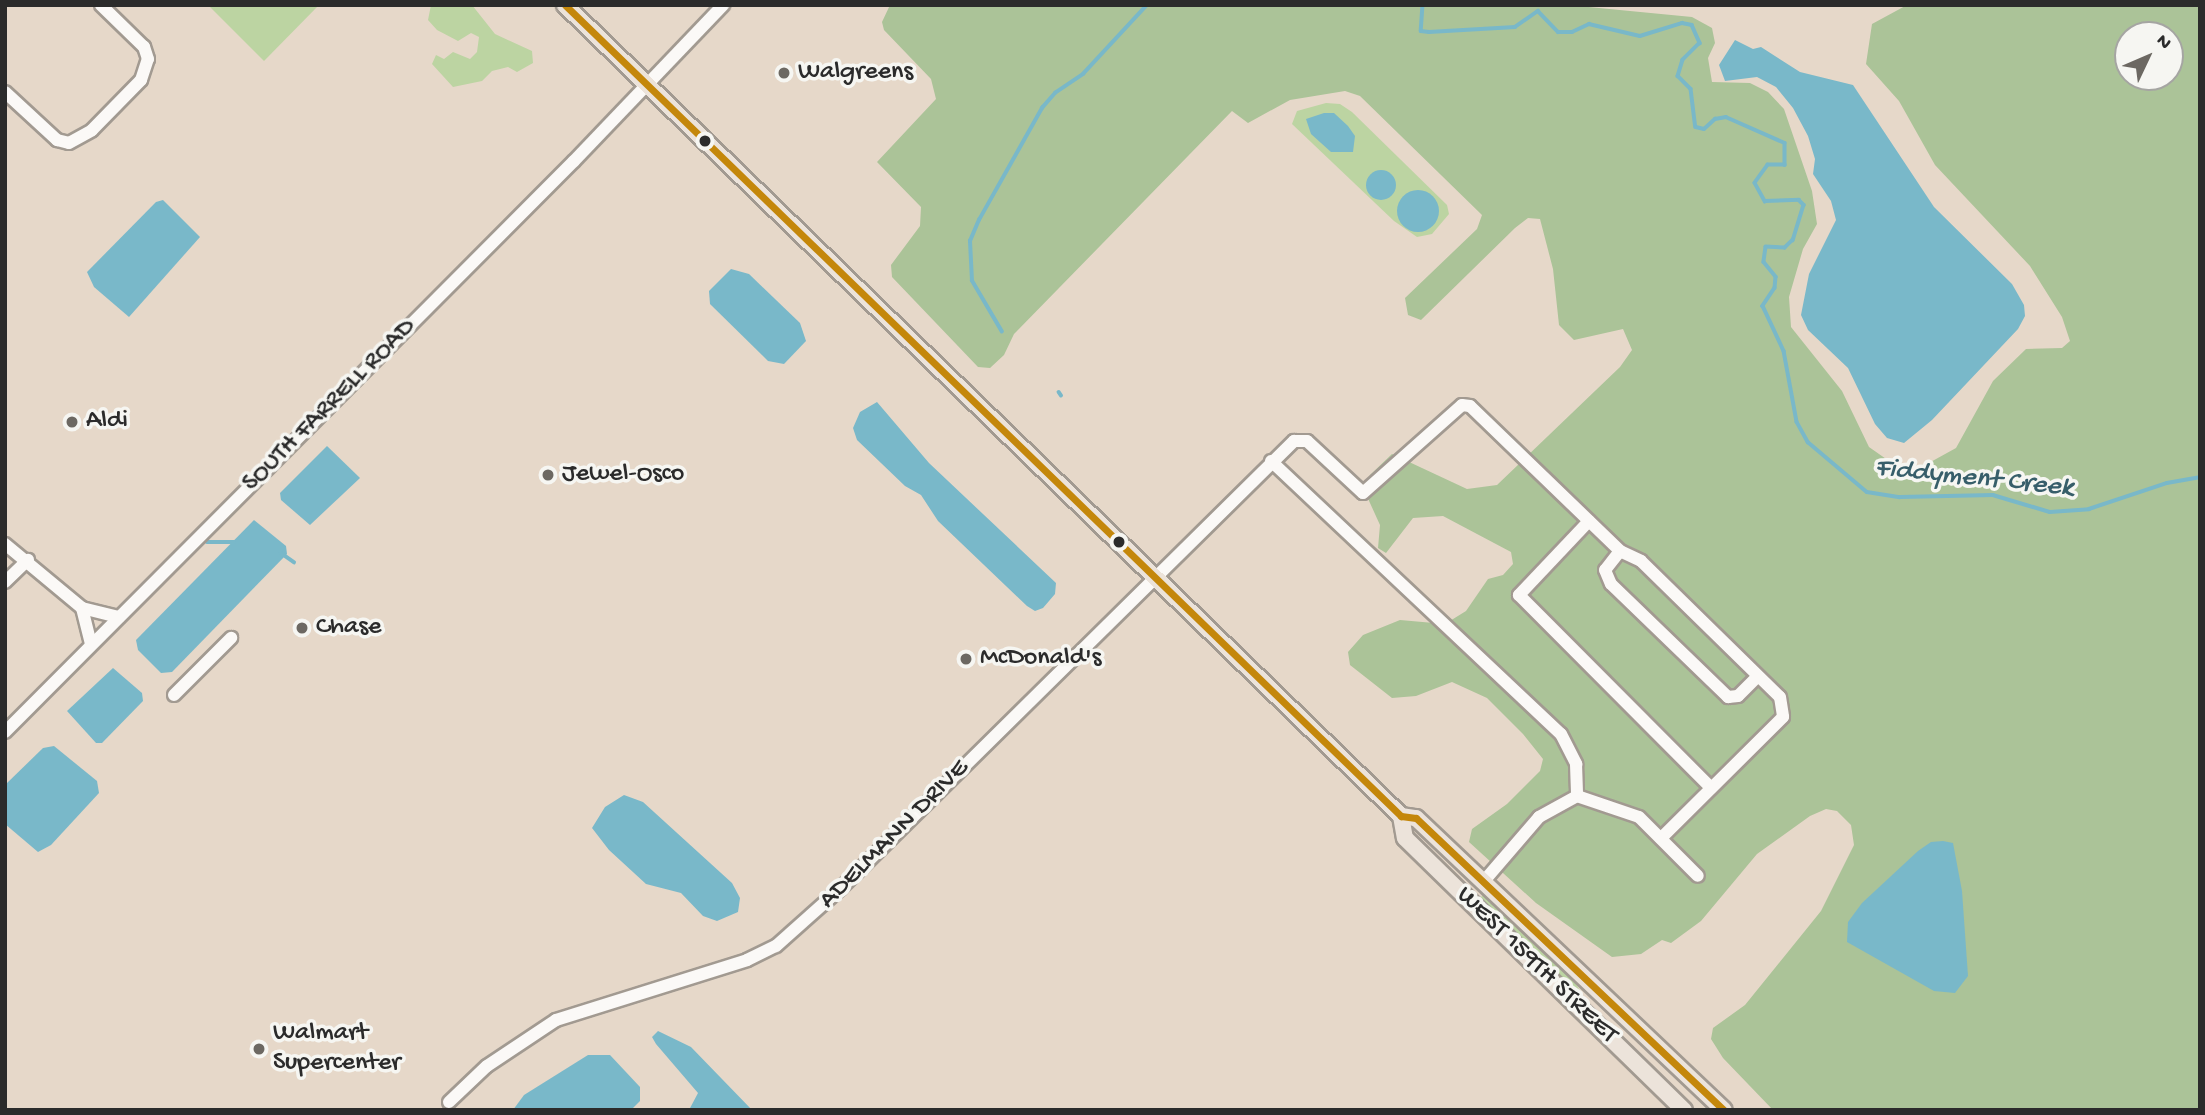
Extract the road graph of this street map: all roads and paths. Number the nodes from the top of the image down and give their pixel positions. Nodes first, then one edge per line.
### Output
1 (101, 5) edge
2 (565, 5) edge
3 (723, 5) edge
4 (650, 81) junction
5 (5, 92) edge
6 (1271, 461) junction
7 (1589, 521) junction
8 (5, 544) edge
9 (1620, 551) junction
10 (28, 560) junction
11 (1154, 578) junction
12 (5, 582) edge
13 (82, 608) junction
14 (118, 617) junction
15 (231, 638) dead end
16 (91, 644) junction
17 (1758, 676) junction
18 (174, 695) dead end
19 (5, 732) edge
20 (1711, 788) junction
21 (1577, 796) junction
22 (1401, 816) junction
23 (1661, 838) junction
24 (1698, 876) dead end
25 (1484, 881) junction
26 (449, 1102) dead end
27 (1684, 1110) edge
28 (1724, 1110) edge

1 - 5 street
2 - 4 main road, WEST 159TH STREET
3 - 4 street, SOUTH FARRELL ROAD
4 - 11 main road, WEST 159TH STREET
4 - 14 street, SOUTH FARRELL ROAD
6 - 7 street, ADELMANN DRIVE
6 - 11 street, ADELMANN DRIVE
6 - 21 street
7 - 9 street
7 - 20 street
8 - 10 street
9 - 17 street
9 - 17 street
10 - 12 street
10 - 13 street
11 - 22 main road, WEST 159TH STREET
11 - 26 street, ADELMANN DRIVE
13 - 14 street
13 - 16 street
14 - 16 street, SOUTH FARRELL ROAD
15 - 18 street
16 - 19 street, SOUTH FARRELL ROAD
17 - 20 street
20 - 23 street
21 - 23 street
21 - 25 street
22 - 25 main road, WEST 159TH STREET
22 - 27 main road, WEST 159TH STREET
23 - 24 street
25 - 28 main road, WEST 159TH STREET

